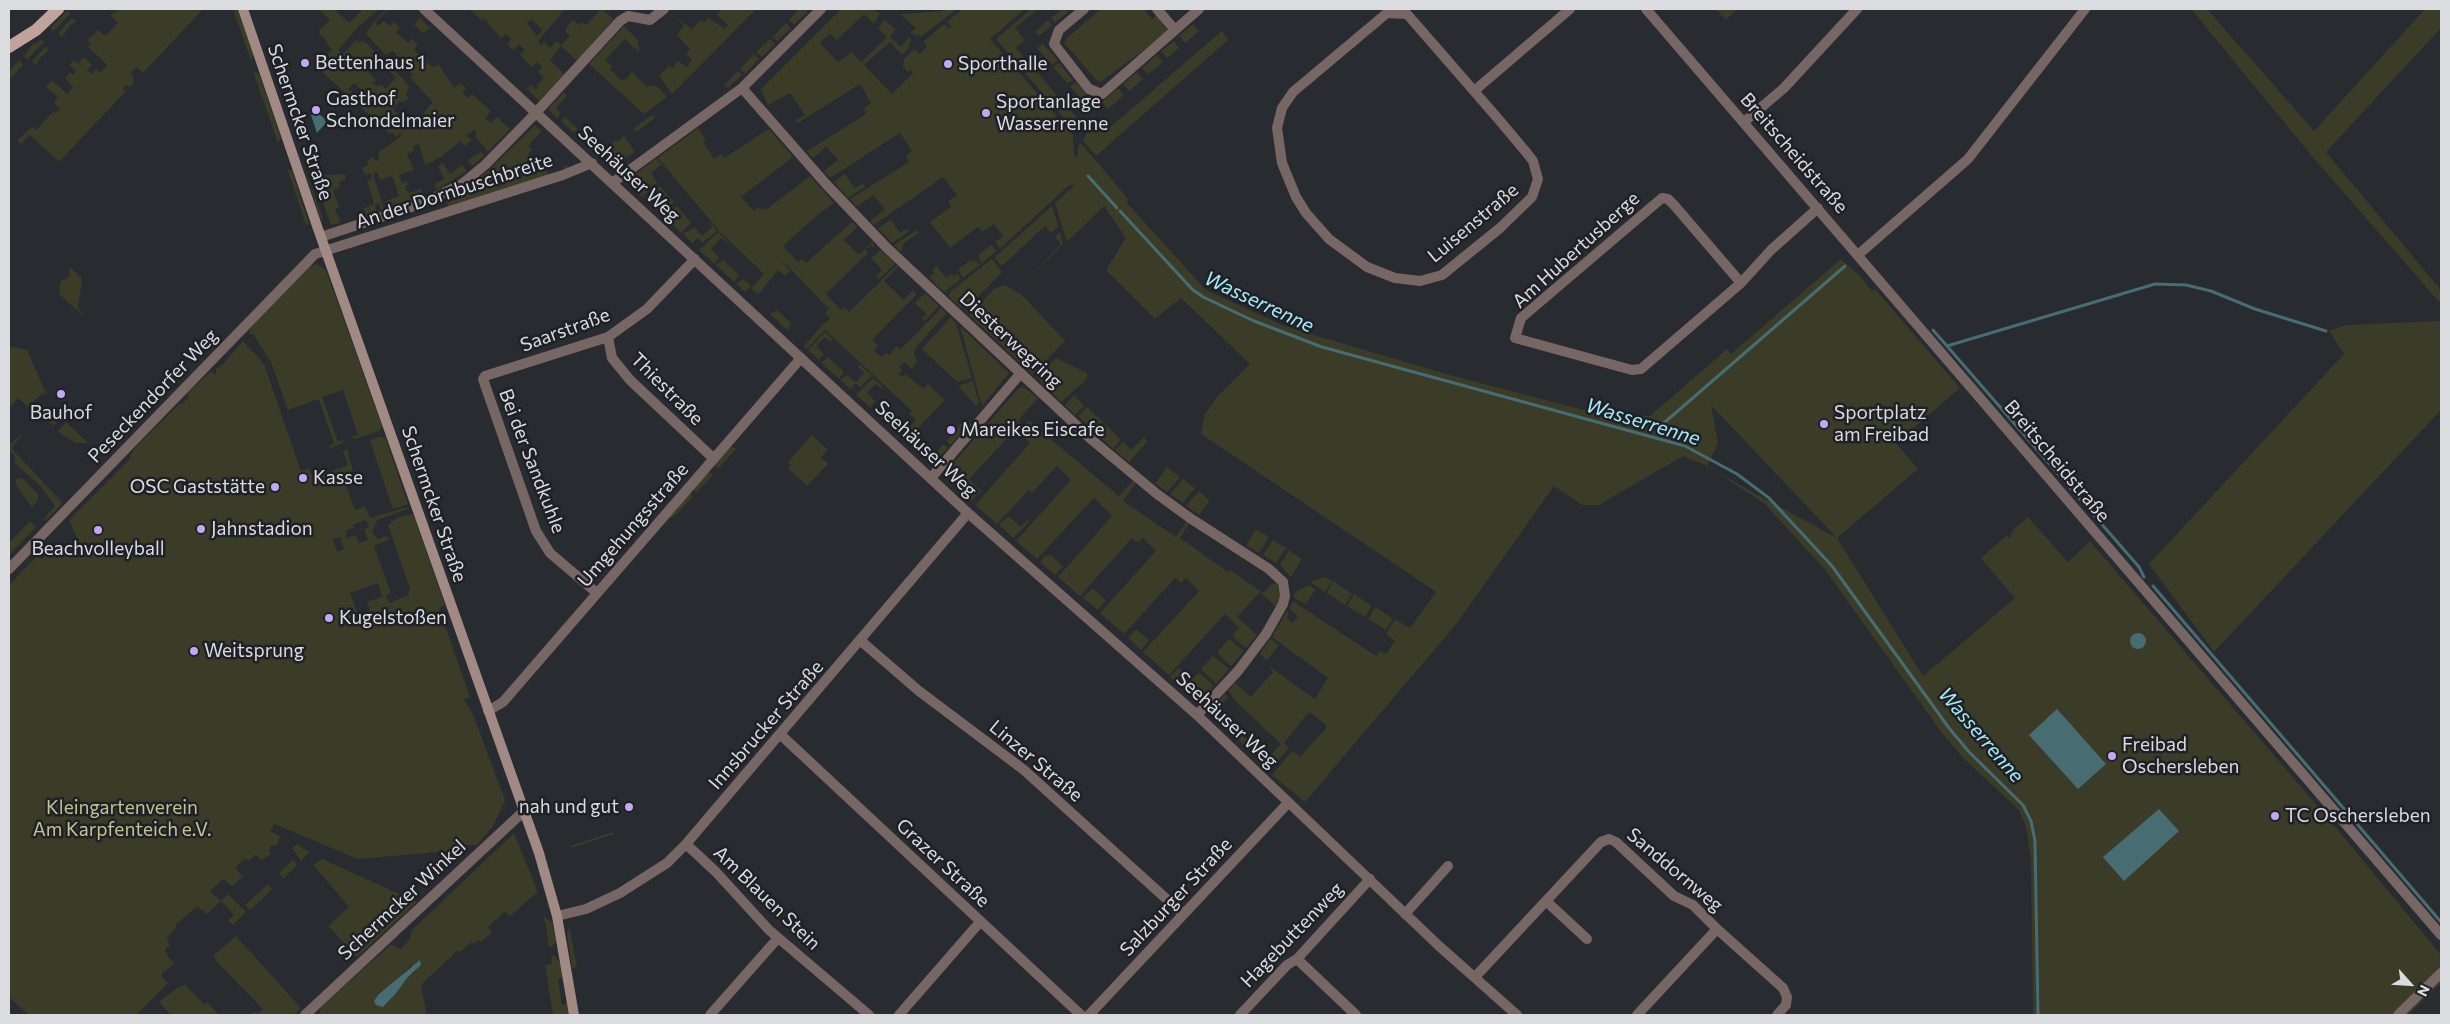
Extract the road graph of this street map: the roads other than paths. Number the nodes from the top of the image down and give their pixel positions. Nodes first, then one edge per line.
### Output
1 (58, 9) edge
2 (243, 9) edge
3 (424, 9) edge
4 (664, 9) edge
5 (821, 9) edge
6 (1084, 9) edge
7 (1157, 9) edge
8 (1199, 9) edge
9 (1570, 9) edge
10 (1646, 9) edge
11 (1857, 9) edge
12 (2085, 9) edge
13 (1405, 11) edge
14 (637, 13) edge
15 (1175, 30) junction
16 (9, 47) edge
17 (742, 88) junction
18 (1474, 91) junction
19 (536, 112) junction
20 (1744, 122) junction
21 (592, 163) junction
22 (612, 183) junction
23 (1818, 208) junction
24 (321, 237) junction
25 (325, 250) junction
26 (1859, 254) junction
27 (695, 260) junction
28 (1741, 283) junction
29 (608, 337) junction
30 (801, 358) junction
31 (1021, 373) junction
32 (482, 379) joint
33 (713, 458) junction
34 (931, 478) junction
35 (968, 513) junction
36 (9, 570) edge
37 (597, 593) junction
38 (861, 641) junction
39 (488, 711) junction
40 (1197, 715) junction
41 (781, 735) junction
42 (1288, 803) junction
43 (524, 811) junction
44 (686, 844) junction
45 (1448, 866) dead end
46 (1370, 879) junction
47 (1546, 901) junction
48 (1183, 914) junction
49 (1405, 914) junction
50 (557, 916) junction
51 (980, 922) junction
52 (1717, 929) junction
53 (2441, 936) edge
54 (778, 938) junction
55 (1588, 939) dead end
56 (1297, 959) junction
57 (2441, 973) edge
58 (1475, 977) junction
59 (305, 1015) edge
60 (574, 1015) edge
61 (710, 1015) edge
62 (869, 1015) edge
63 (900, 1015) edge
64 (1081, 1015) edge
65 (1089, 1015) edge
66 (1240, 1015) edge
67 (1356, 1015) edge
68 (1517, 1015) edge
69 (1637, 1015) edge
70 (1777, 1015) edge
71 (2398, 1015) edge

1 - 16 main road
2 - 24 main road, Schermcker Straße
3 - 19 street, Seehäuser Weg
4 - 14 street, An der Dornbuschbreite
5 - 17 street
6 - 15 street
7 - 15 street
8 - 15 street
9 - 18 street
10 - 20 street, Breitscheidstraße
11 - 20 street
12 - 26 street
13 - 18 street, Luisenstraße
13 - 18 street, Luisenstraße
14 - 19 street, An der Dornbuschbreite
17 - 22 street
17 - 31 street, Diesterwegring
19 - 21 street, Seehäuser Weg
19 - 24 street, An der Dornbuschbreite
20 - 23 street, Breitscheidstraße
21 - 22 street, Seehäuser Weg
21 - 25 street, An der Dornbuschbreite
22 - 27 street, Seehäuser Weg
23 - 26 street, Breitscheidstraße
23 - 28 street, Am Hubertusberge
24 - 25 main road, Schermcker Straße
25 - 36 street, Peseckendorfer Weg
25 - 39 main road, Schermcker Straße
26 - 53 street, Breitscheidstraße
27 - 29 street, Saarstraße
27 - 30 street, Seehäuser Weg
28 - 28 street, Am Hubertusberge
29 - 32 street, Saarstraße
29 - 33 street, Thiestraße
30 - 33 street, Umgehungsstraße
30 - 34 street, Seehäuser Weg
31 - 34 street
31 - 40 street, Diesterwegring
32 - 37 street, Bei der Sandkuhle
33 - 37 street, Umgehungsstraße
34 - 35 street, Seehäuser Weg
35 - 38 street, Innsbrucker Straße
35 - 40 street, Seehäuser Weg
37 - 39 street, Umgehungsstraße
38 - 41 street, Innsbrucker Straße
38 - 48 street, Linzer Straße
39 - 43 main road, Schermcker Straße
40 - 42 street, Seehäuser Weg
41 - 44 street, Innsbrucker Straße
41 - 51 street, Grazer Straße
42 - 46 street, Seehäuser Weg
42 - 48 street, Salzburger Straße
43 - 50 main road, Schermcker Straße
43 - 59 street, Schermcker Winkel
44 - 50 street, Innsbrucker Straße
44 - 54 street, Am Blauen Stein
45 - 49 street
46 - 49 street, Seehäuser Weg
46 - 56 street, Hagebuttenweg
47 - 52 street, Sanddornweg
47 - 55 street
47 - 58 street, Sanddornweg
48 - 65 street, Salzburger Straße
49 - 58 street, Seehäuser Weg
50 - 60 main road, Schermcker Straße
51 - 63 street
51 - 64 street, Grazer Straße
52 - 69 street, Sanddornweg
52 - 70 street, Sanddornweg
54 - 61 street
54 - 62 street, Am Blauen Stein
56 - 66 street, Hagebuttenweg
56 - 67 street
57 - 71 street
58 - 68 street, Seehäuser Weg

